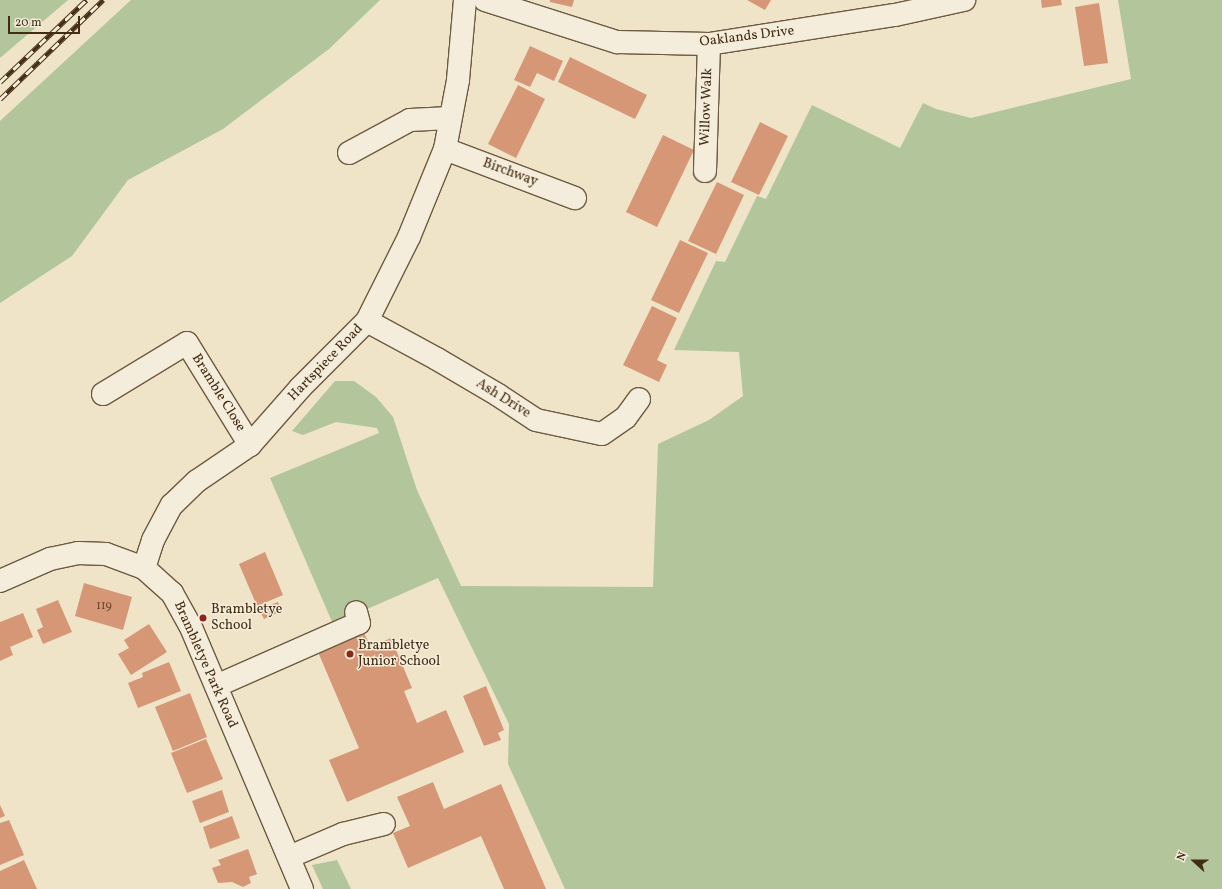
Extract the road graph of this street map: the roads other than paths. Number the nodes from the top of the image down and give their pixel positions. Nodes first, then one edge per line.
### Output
1 (464, 0) edge
2 (485, 0) edge
3 (964, 0) edge
4 (709, 44) junction
5 (450, 118) junction
6 (445, 149) junction
7 (349, 153) dead end
8 (705, 171) dead end
9 (575, 198) dead end
10 (367, 321) junction
11 (102, 394) dead end
12 (639, 399) dead end
13 (250, 445) junction
14 (144, 568) junction
15 (0, 581) edge
16 (356, 612) dead end
17 (216, 686) junction
18 (384, 824) dead end
19 (289, 856) junction
20 (302, 889) edge

1 - 5 street, Hartspiece Road
2 - 4 street, Oaklands Drive
3 - 4 street, Oaklands Drive
4 - 8 street, Willow Walk
5 - 6 street, Hartspiece Road
5 - 7 street
6 - 9 street, Birchway
6 - 10 street, Hartspiece Road
10 - 12 street, Ash Drive
10 - 13 street, Hartspiece Road
11 - 13 street, Bramble Close
13 - 14 street, Hartspiece Road
14 - 15 street, Brambletye Park Road
14 - 17 street, Brambletye Park Road
16 - 17 street
17 - 19 street, Brambletye Park Road
18 - 19 street
19 - 20 street, Brambletye Park Road

